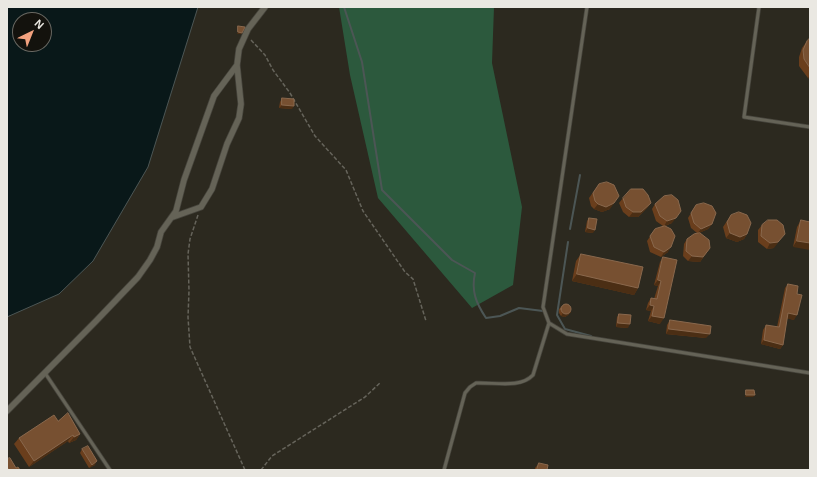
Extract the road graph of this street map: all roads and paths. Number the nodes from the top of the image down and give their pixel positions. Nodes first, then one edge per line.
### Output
1 (265, 7) edge
2 (587, 7) edge
3 (759, 7) edge
4 (245, 34) junction
5 (237, 65) junction
6 (810, 127) edge
7 (201, 207) junction
8 (173, 216) junction
9 (426, 321) dead end
10 (549, 323) junction
11 (45, 372) junction
12 (810, 373) edge
13 (381, 382) dead end
14 (7, 411) edge
15 (110, 470) edge
16 (245, 470) edge
17 (261, 470) edge
18 (444, 470) edge

1 - 4 street
2 - 10 lane
3 - 6 lane
4 - 5 street
4 - 9 path
5 - 7 street
5 - 8 street
7 - 8 street
7 - 16 path
8 - 11 street
10 - 12 lane
10 - 18 lane
11 - 14 street
11 - 15 lane
13 - 17 path

